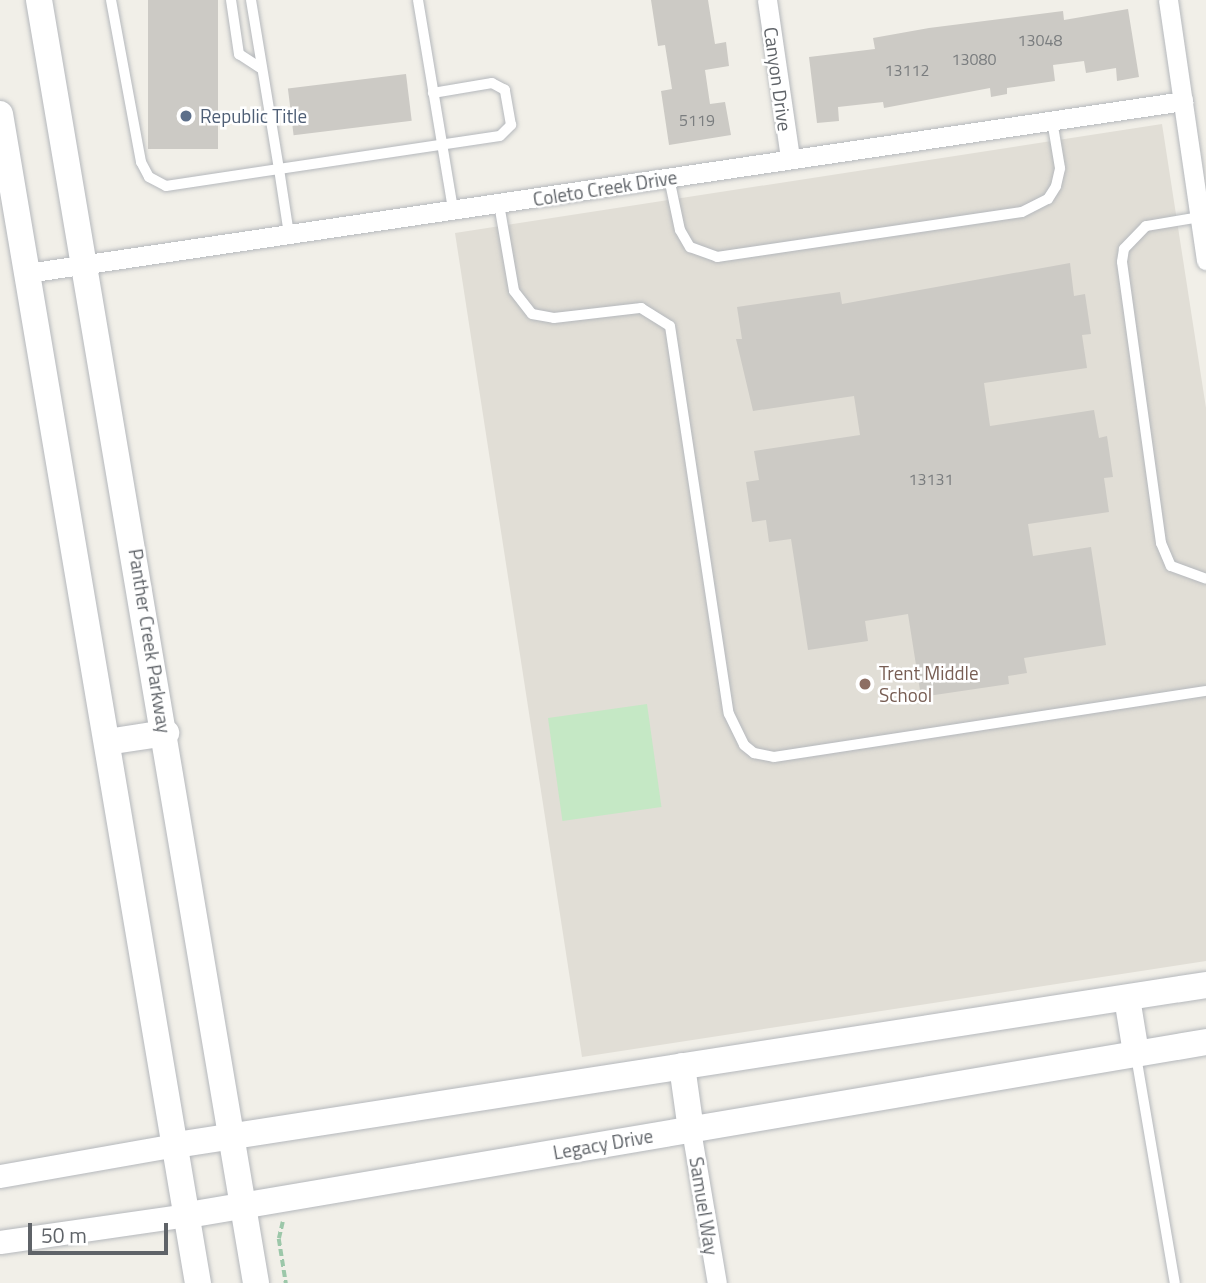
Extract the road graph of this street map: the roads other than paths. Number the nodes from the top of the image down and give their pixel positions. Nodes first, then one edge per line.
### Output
1 (39, 0) edge
2 (111, 0) edge
3 (230, 0) edge
4 (251, 0) edge
5 (418, 0) edge
6 (767, 0) edge
7 (1168, 0) edge
8 (262, 69) junction
9 (433, 93) junction
10 (1183, 101) junction
11 (0, 114) edge
12 (1052, 120) junction
13 (442, 145) junction
14 (790, 158) junction
15 (279, 169) junction
16 (669, 178) junction
17 (499, 204) junction
18 (453, 211) junction
19 (1200, 217) junction
20 (289, 234) junction
21 (1206, 260) edge
22 (87, 264) junction
23 (27, 273) junction
24 (1206, 579) edge
25 (1206, 691) edge
26 (166, 733) junction
27 (107, 742) junction
28 (1206, 985) edge
29 (1127, 998) junction
30 (1206, 1042) edge
31 (1136, 1053) junction
32 (682, 1066) junction
33 (691, 1130) junction
34 (233, 1136) junction
35 (176, 1145) junction
36 (0, 1175) edge
37 (244, 1205) junction
38 (188, 1215) junction
39 (0, 1242) edge
40 (198, 1283) edge
41 (256, 1283) edge
42 (717, 1283) edge
43 (1175, 1283) edge

1 - 22 main road, Panther Creek Parkway
2 - 15 lane
3 - 8 lane
4 - 8 lane
5 - 9 lane
6 - 14 street, Canyon Drive
7 - 10 street
8 - 15 lane
9 - 13 lane
9 - 13 lane
10 - 12 street, Coleto Creek Drive
10 - 19 street
11 - 23 main road
12 - 14 street, Coleto Creek Drive
12 - 16 lane
13 - 15 lane
13 - 18 lane
14 - 16 street, Coleto Creek Drive
15 - 20 lane
16 - 17 street, Coleto Creek Drive
17 - 18 street, Coleto Creek Drive
17 - 25 lane
18 - 20 street, Coleto Creek Drive
19 - 21 street
19 - 24 lane
20 - 22 street, Coleto Creek Drive
22 - 23 street, Coleto Creek Drive
22 - 26 main road, Panther Creek Parkway
23 - 27 main road
26 - 27 main road
26 - 34 main road, Panther Creek Parkway
27 - 35 main road
28 - 29 main road
29 - 31 main road
29 - 32 main road
30 - 31 main road, Legacy Drive
31 - 33 main road, Legacy Drive
31 - 43 lane
32 - 33 main road
32 - 34 main road
33 - 37 main road, Legacy Drive
33 - 42 street, Samuel Way
34 - 35 main road
34 - 37 main road, Panther Creek Parkway
35 - 36 street
35 - 38 main road
37 - 38 main road, Legacy Drive
37 - 41 main road, Panther Creek Parkway
38 - 39 street, Legacy Drive
38 - 40 main road

